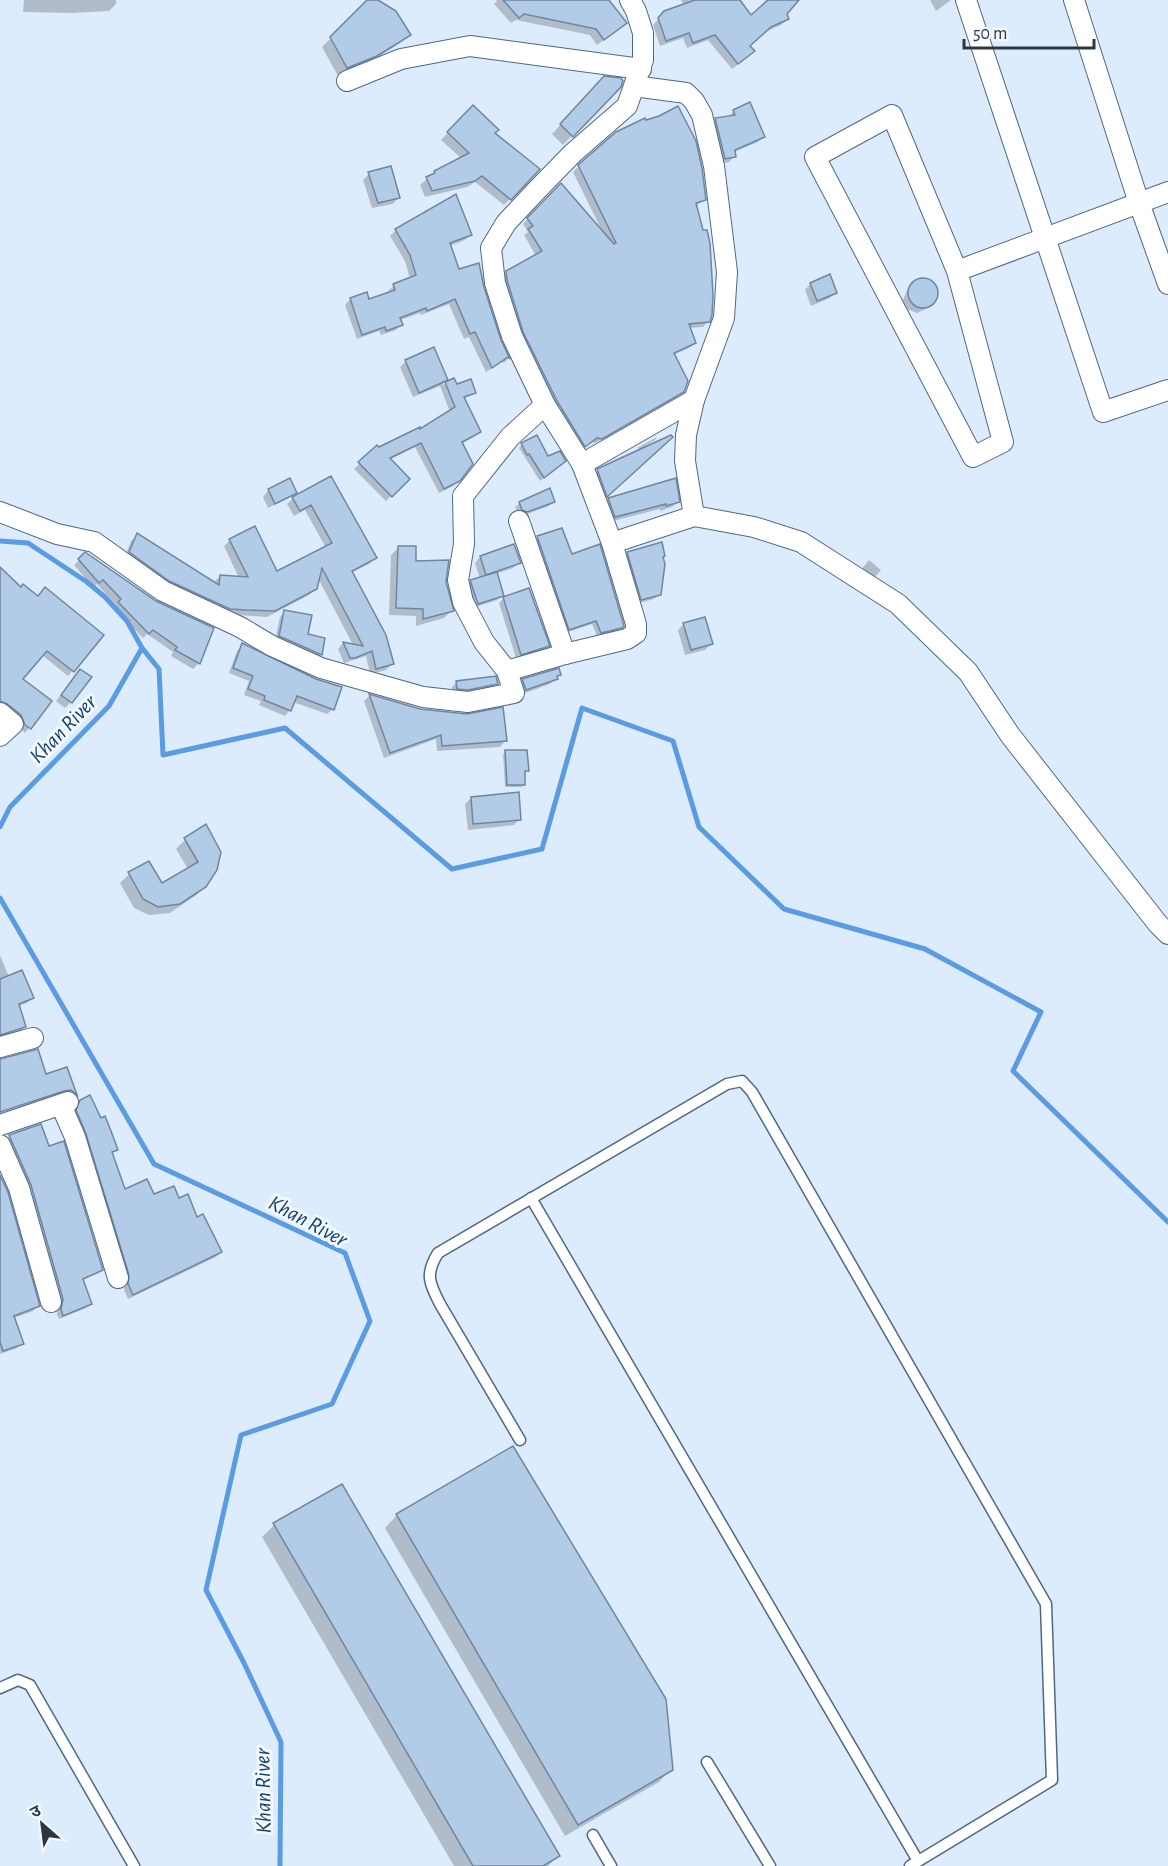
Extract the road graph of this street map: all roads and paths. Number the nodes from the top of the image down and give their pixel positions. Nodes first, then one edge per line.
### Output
1 (630, 0) edge
2 (966, 0) edge
3 (1074, 0) edge
4 (639, 72) junction
5 (347, 81) dead end
6 (1168, 192) edge
7 (1139, 203) junction
8 (1044, 237) junction
9 (957, 271) junction
10 (1168, 284) edge
11 (1168, 390) edge
12 (694, 400) junction
13 (545, 405) junction
14 (582, 464) junction
15 (0, 512) edge
16 (694, 516) junction
17 (519, 521) dead end
18 (612, 543) junction
19 (565, 654) junction
20 (507, 671) junction
21 (0, 712) edge
22 (0, 736) edge
23 (1168, 934) edge
24 (33, 1038) dead end
25 (0, 1047) edge
26 (0, 1125) edge
27 (0, 1145) edge
28 (531, 1198) junction
29 (118, 1278) dead end
30 (51, 1302) dead end
31 (520, 1440) dead end
32 (0, 1688) edge
33 (707, 1762) dead end
34 (593, 1835) dead end
35 (914, 1863) edge
36 (134, 1866) edge
37 (610, 1866) edge
38 (770, 1866) edge

1 - 4 street
2 - 8 street
3 - 7 street
4 - 5 street
4 - 12 street
4 - 13 street
6 - 7 street
7 - 8 street
7 - 10 street
8 - 9 street
8 - 11 street
9 - 9 street
12 - 14 street
12 - 16 street
13 - 14 street
13 - 20 street
14 - 18 street
15 - 20 street
16 - 18 street
16 - 23 street
17 - 19 street
18 - 19 street
19 - 20 street
21 - 22 street
24 - 25 street
26 - 29 street
27 - 30 street
28 - 31 lane
28 - 35 lane
28 - 35 lane
32 - 36 lane
33 - 38 lane
34 - 37 lane

